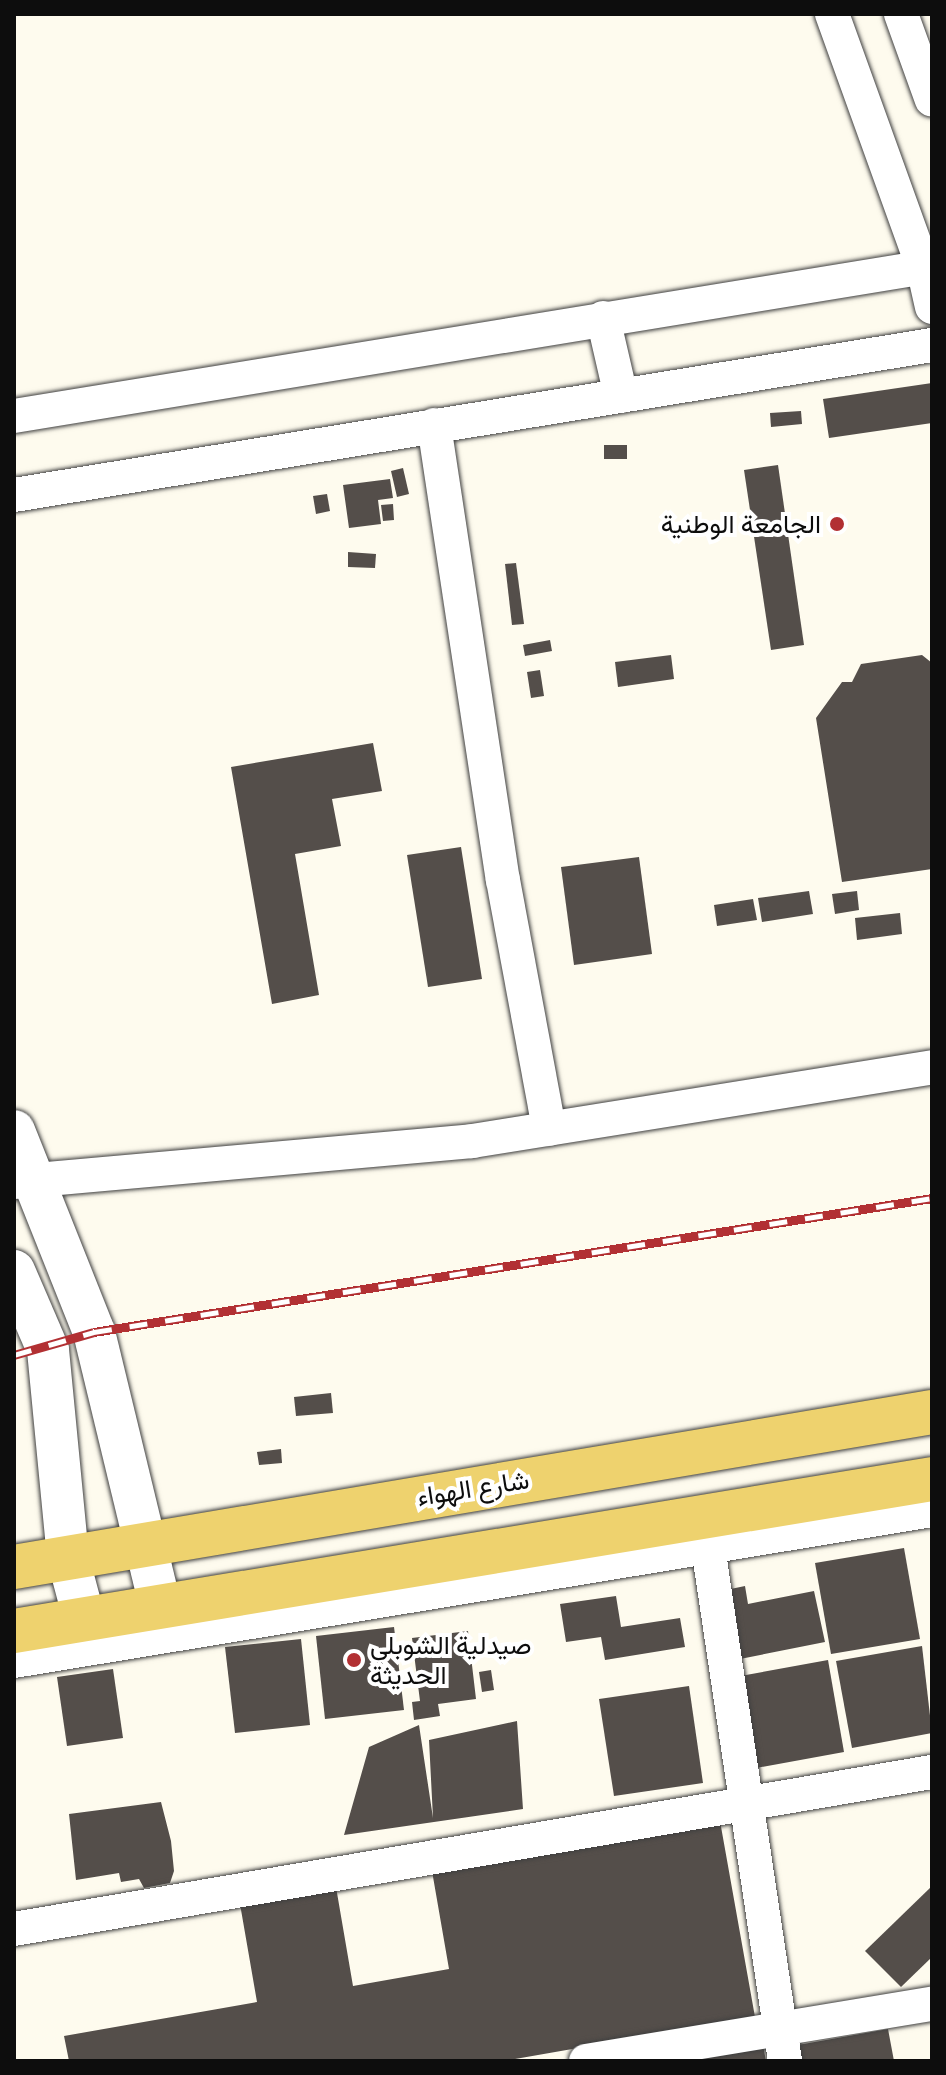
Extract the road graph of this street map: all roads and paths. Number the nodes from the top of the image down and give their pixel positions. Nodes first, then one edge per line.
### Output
1 (832, 14) edge
2 (901, 14) edge
3 (932, 100) edge
4 (928, 266) edge
5 (932, 307) edge
6 (603, 318) junction
7 (932, 345) edge
8 (621, 396) junction
9 (14, 416) edge
10 (434, 425) junction
11 (14, 495) edge
12 (932, 1067) edge
13 (549, 1129) junction
14 (14, 1131) edge
15 (24, 1181) edge
16 (14, 1271) edge
17 (932, 1412) edge
18 (932, 1479) edge
19 (932, 1510) edge
20 (146, 1542) junction
21 (708, 1547) junction
22 (68, 1558) junction
23 (14, 1567) edge
24 (161, 1608) junction
25 (84, 1618) junction
26 (14, 1631) edge
27 (14, 1661) edge
28 (932, 1772) edge
29 (746, 1802) junction
30 (14, 1929) edge
31 (932, 2004) edge
32 (783, 2045) edge
33 (586, 2061) edge

1 - 4 street
2 - 3 street
4 - 5 street
4 - 6 street
6 - 8 street
6 - 9 street
7 - 8 street
8 - 10 street
10 - 11 street
10 - 13 street
12 - 13 street
13 - 15 street
14 - 15 street
15 - 20 street
16 - 22 street
17 - 20 main road, شارع الهواء
18 - 24 main road
19 - 21 street
20 - 22 main road, شارع الهواء
20 - 24 street
21 - 27 street
21 - 29 street
22 - 23 main road, شارع الهواء
22 - 25 street
24 - 25 main road
25 - 26 main road
28 - 29 street
29 - 30 street
29 - 32 street
31 - 32 street
32 - 33 street

